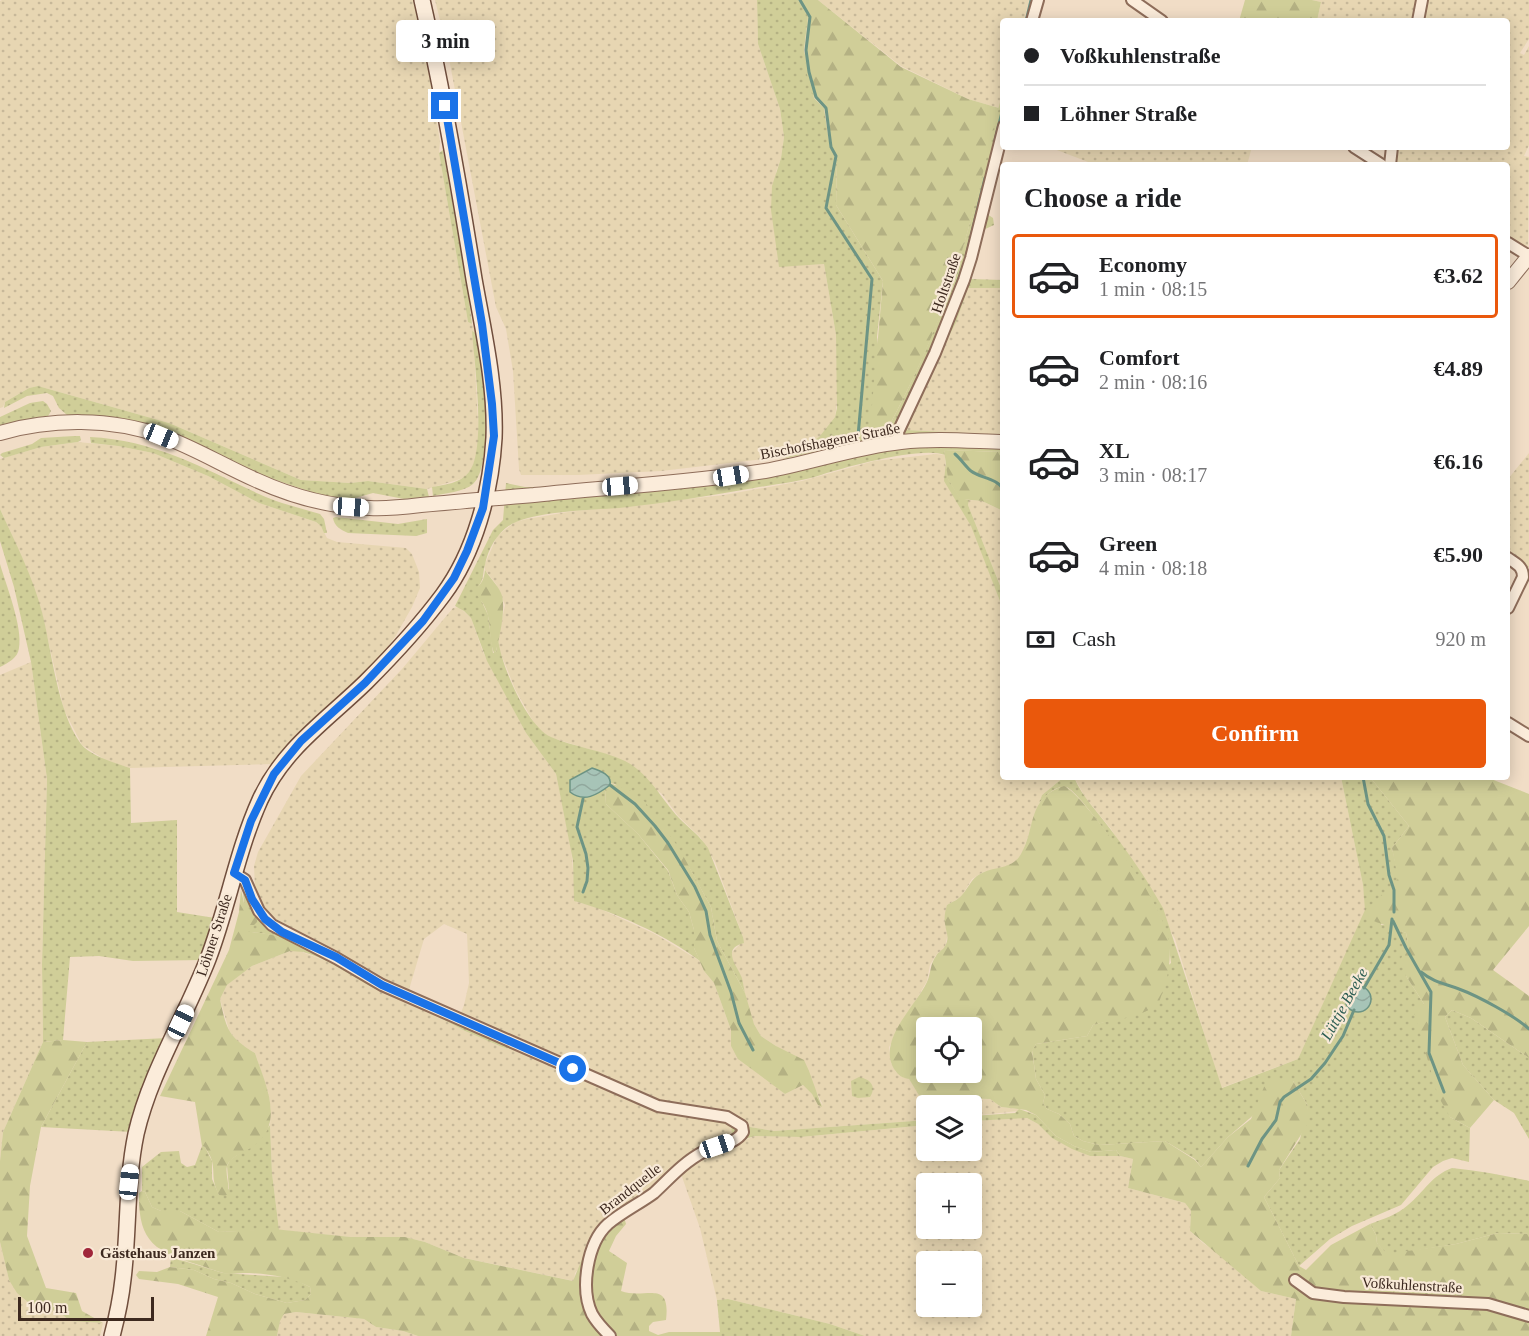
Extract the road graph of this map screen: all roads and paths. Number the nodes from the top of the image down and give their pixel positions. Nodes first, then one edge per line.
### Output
1 (422, 0) edge
2 (1038, 0) edge
3 (1132, 0) edge
4 (1422, 0) edge
5 (1033, 18) edge
6 (1158, 18) edge
7 (1419, 18) edge
8 (1000, 142) edge
9 (1359, 150) edge
10 (1377, 162) edge
11 (1510, 244) edge
12 (1529, 256) edge
13 (1510, 280) edge
14 (0, 433) edge
15 (899, 442) junction
16 (1000, 442) edge
17 (484, 500) junction
18 (1510, 559) edge
19 (1510, 604) edge
20 (1510, 724) edge
21 (1529, 736) edge
22 (234, 873) junction
23 (1295, 1280) dead end
24 (1529, 1316) edge
25 (112, 1336) edge
26 (610, 1336) edge

1 - 17 main road, Löhner Straße
2 - 5 street
3 - 6 street
4 - 7 street
8 - 15 street, Holtstraße
9 - 10 street
11 - 12 street
12 - 13 street
14 - 17 street, Bischofshagener Straße
15 - 16 street, Bischofshagener Straße
15 - 17 street, Bischofshagener Straße
17 - 22 main road, Löhner Straße
18 - 19 street
20 - 21 street
22 - 25 main road, Löhner Straße
22 - 26 street, Brandquelle
23 - 24 street, Voßkuhlenstraße

